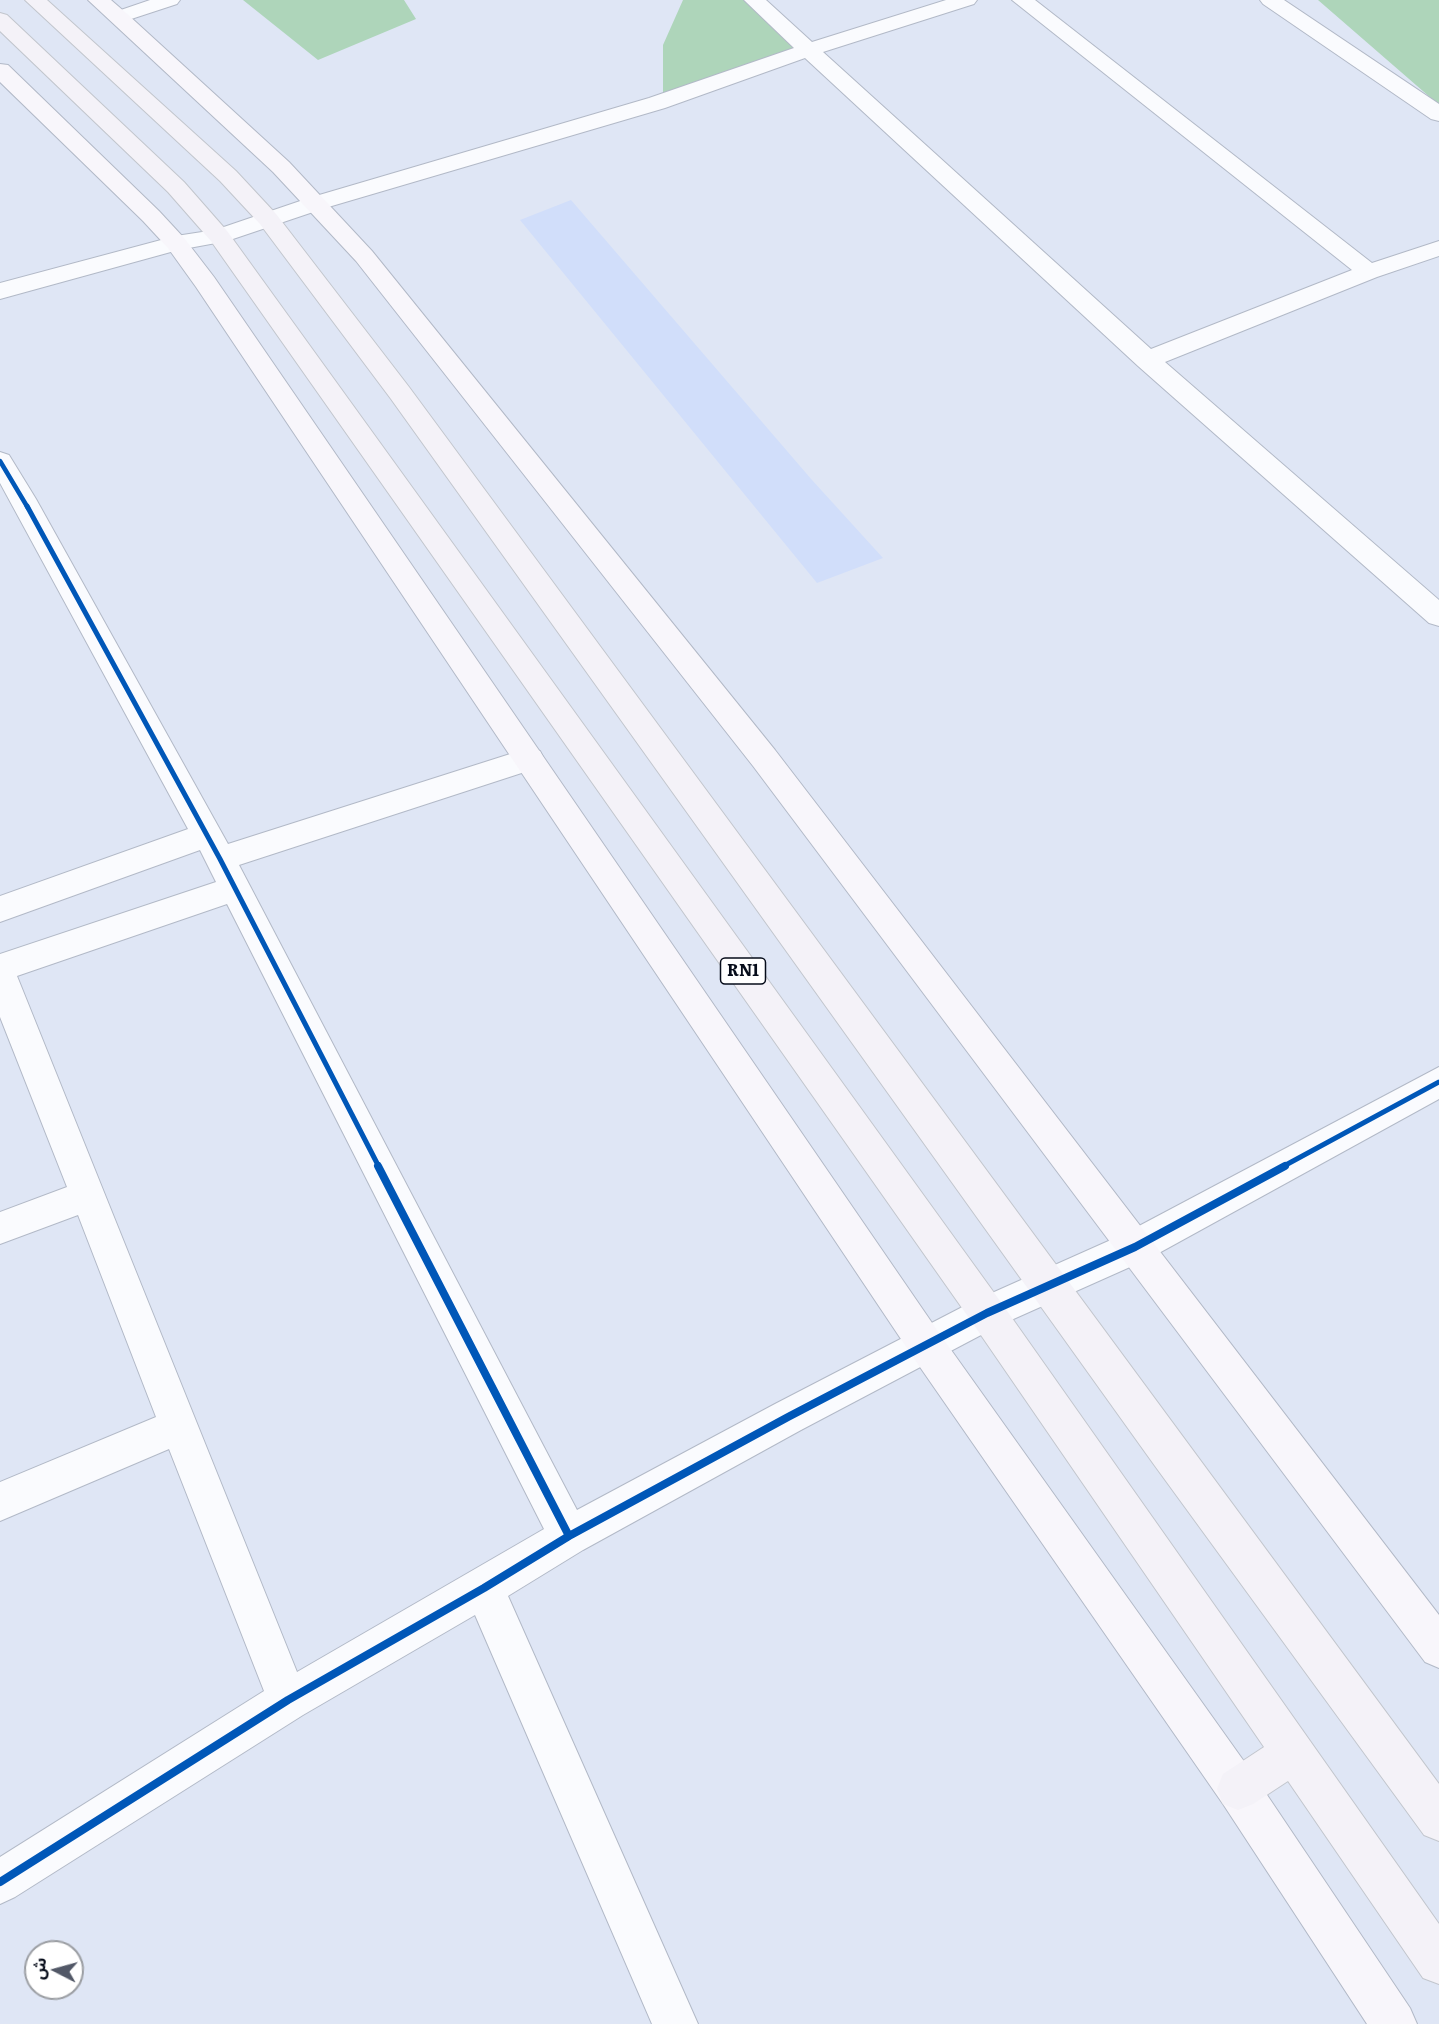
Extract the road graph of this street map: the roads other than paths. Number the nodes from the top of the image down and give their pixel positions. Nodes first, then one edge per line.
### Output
1 (35, 0) edge
2 (170, 0) edge
3 (754, 0) edge
4 (967, 0) edge
5 (1022, 0) edge
6 (1270, 0) edge
7 (108, 9) edge
8 (0, 19) edge
9 (810, 49) junction
10 (0, 70) edge
11 (1439, 114) edge
12 (317, 203) junction
13 (268, 219) junction
14 (219, 236) junction
15 (176, 243) junction
16 (1439, 248) edge
17 (1369, 272) junction
18 (0, 291) edge
19 (1148, 360) junction
20 (0, 461) edge
21 (12, 503) edge
22 (1439, 616) edge
23 (529, 759) junction
24 (214, 847) junction
25 (235, 888) junction
26 (0, 909) edge
27 (0, 968) edge
28 (0, 975) edge
29 (1439, 1082) edge
30 (87, 1195) junction
31 (0, 1227) edge
32 (1135, 1247) junction
33 (1049, 1286) junction
34 (987, 1313) junction
35 (926, 1345) junction
36 (179, 1426) junction
37 (0, 1502) edge
38 (569, 1536) junction
39 (484, 1588) junction
40 (1439, 1648) edge
41 (288, 1700) junction
42 (1293, 1753) junction
43 (1238, 1789) junction
44 (1439, 1820) edge
45 (0, 1882) edge
46 (1439, 1962) edge
47 (675, 2024) edge
48 (1394, 2024) edge

1 - 13 main road
2 - 7 street
3 - 9 street
4 - 9 street
5 - 17 street
6 - 11 street
7 - 12 main road
8 - 14 main road, RN1
9 - 12 street
9 - 19 street
10 - 15 main road
12 - 13 street
12 - 32 main road
13 - 14 street
13 - 33 main road
14 - 15 street
14 - 34 main road, RN1
15 - 18 street
15 - 23 main road
16 - 17 street
17 - 19 street
19 - 22 street
20 - 21 street
21 - 24 street
23 - 24 street
23 - 35 main road
24 - 25 street
24 - 26 street
25 - 27 street
25 - 38 street
28 - 30 street
29 - 32 street
30 - 31 street
30 - 36 street
32 - 33 street
32 - 40 main road
33 - 34 street
33 - 44 main road
34 - 35 street
34 - 42 main road, RN1
35 - 38 street
35 - 43 main road
36 - 37 street
36 - 41 street
38 - 39 street
39 - 41 street
39 - 47 street
41 - 45 street
42 - 43 main road
42 - 46 main road, RN1
43 - 48 main road

